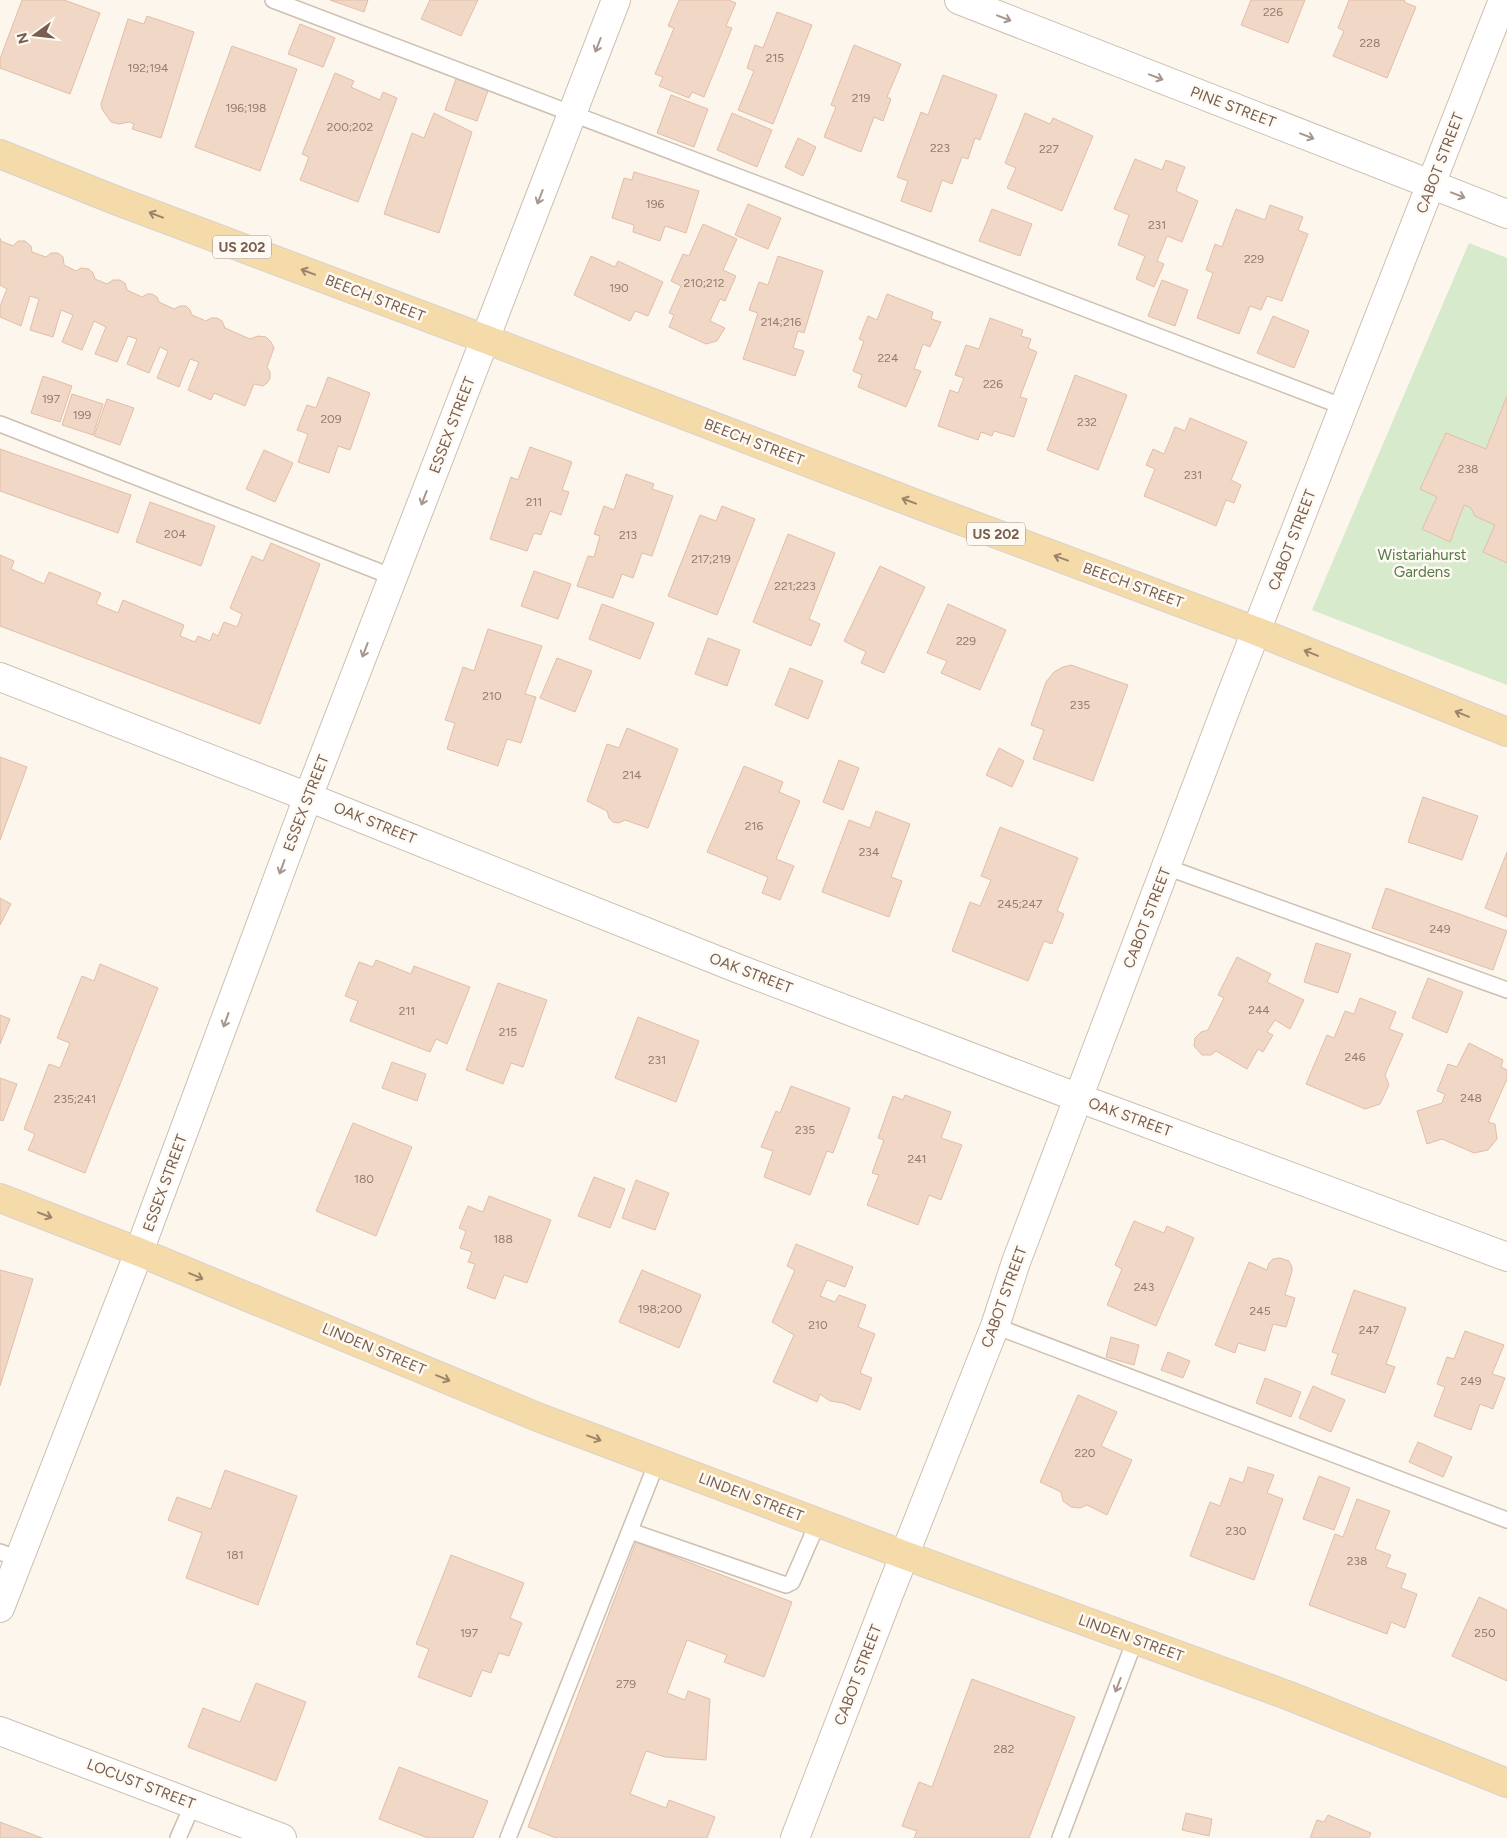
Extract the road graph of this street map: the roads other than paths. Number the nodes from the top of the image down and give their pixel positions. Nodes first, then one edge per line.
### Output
1 (273, 0) edge
2 (616, 0) edge
3 (959, 0) edge
4 (1503, 0) edge
5 (572, 114) junction
6 (0, 154) edge
7 (1432, 185) junction
8 (1507, 214) edge
9 (485, 339) junction
10 (1344, 407) junction
11 (0, 424) edge
12 (393, 577) junction
13 (1256, 631) junction
14 (0, 677) edge
15 (1507, 732) edge
16 (308, 797) junction
17 (1166, 867) junction
18 (1507, 990) edge
19 (1078, 1098) junction
20 (0, 1198) edge
21 (140, 1252) junction
22 (1507, 1257) edge
23 (995, 1326) junction
24 (657, 1462) junction
25 (1507, 1520) edge
26 (818, 1522) junction
27 (630, 1530) junction
28 (904, 1555) junction
29 (10, 1556) edge
30 (0, 1608) edge
31 (1135, 1640) junction
32 (0, 1731) edge
33 (1507, 1783) edge
34 (193, 1804) junction
35 (178, 1838) edge
36 (282, 1838) edge
37 (508, 1838) edge
38 (795, 1838) edge
39 (1060, 1838) edge

1 - 5 lane
2 -> 5 street, ESSEX STREET
3 -> 7 street, PINE STREET
4 - 7 street, CABOT STREET
5 -> 9 street, ESSEX STREET
5 - 10 lane
9 -> 6 main road, BEECH STREET / US 202
7 -> 8 street, PINE STREET
7 - 10 street, CABOT STREET
9 -> 12 street, ESSEX STREET
13 -> 9 main road, BEECH STREET / US 202
10 - 13 street, CABOT STREET
11 - 12 lane
12 -> 16 street, ESSEX STREET
15 -> 13 main road, BEECH STREET / US 202
13 - 17 street, CABOT STREET
14 - 16 street, OAK STREET
16 - 19 street, OAK STREET
16 -> 21 street, ESSEX STREET
17 - 18 lane
17 - 19 street, CABOT STREET
19 - 22 street, OAK STREET
19 - 23 street, CABOT STREET
20 -> 21 main road, LINDEN STREET
21 -> 24 main road, LINDEN STREET
21 - 29 street, ESSEX STREET
23 - 25 lane
23 - 28 street, CABOT STREET
24 - 26 main road, LINDEN STREET
24 - 27 lane
26 - 27 lane
26 - 28 main road, LINDEN STREET
27 - 37 lane
28 - 31 main road, LINDEN STREET
28 - 38 street, CABOT STREET
29 - 30 street, ESSEX STREET
31 - 33 main road, LINDEN STREET
31 -> 39 lane
32 - 34 street, LOCUST STREET
34 - 35 lane
34 - 36 street, LOCUST STREET

